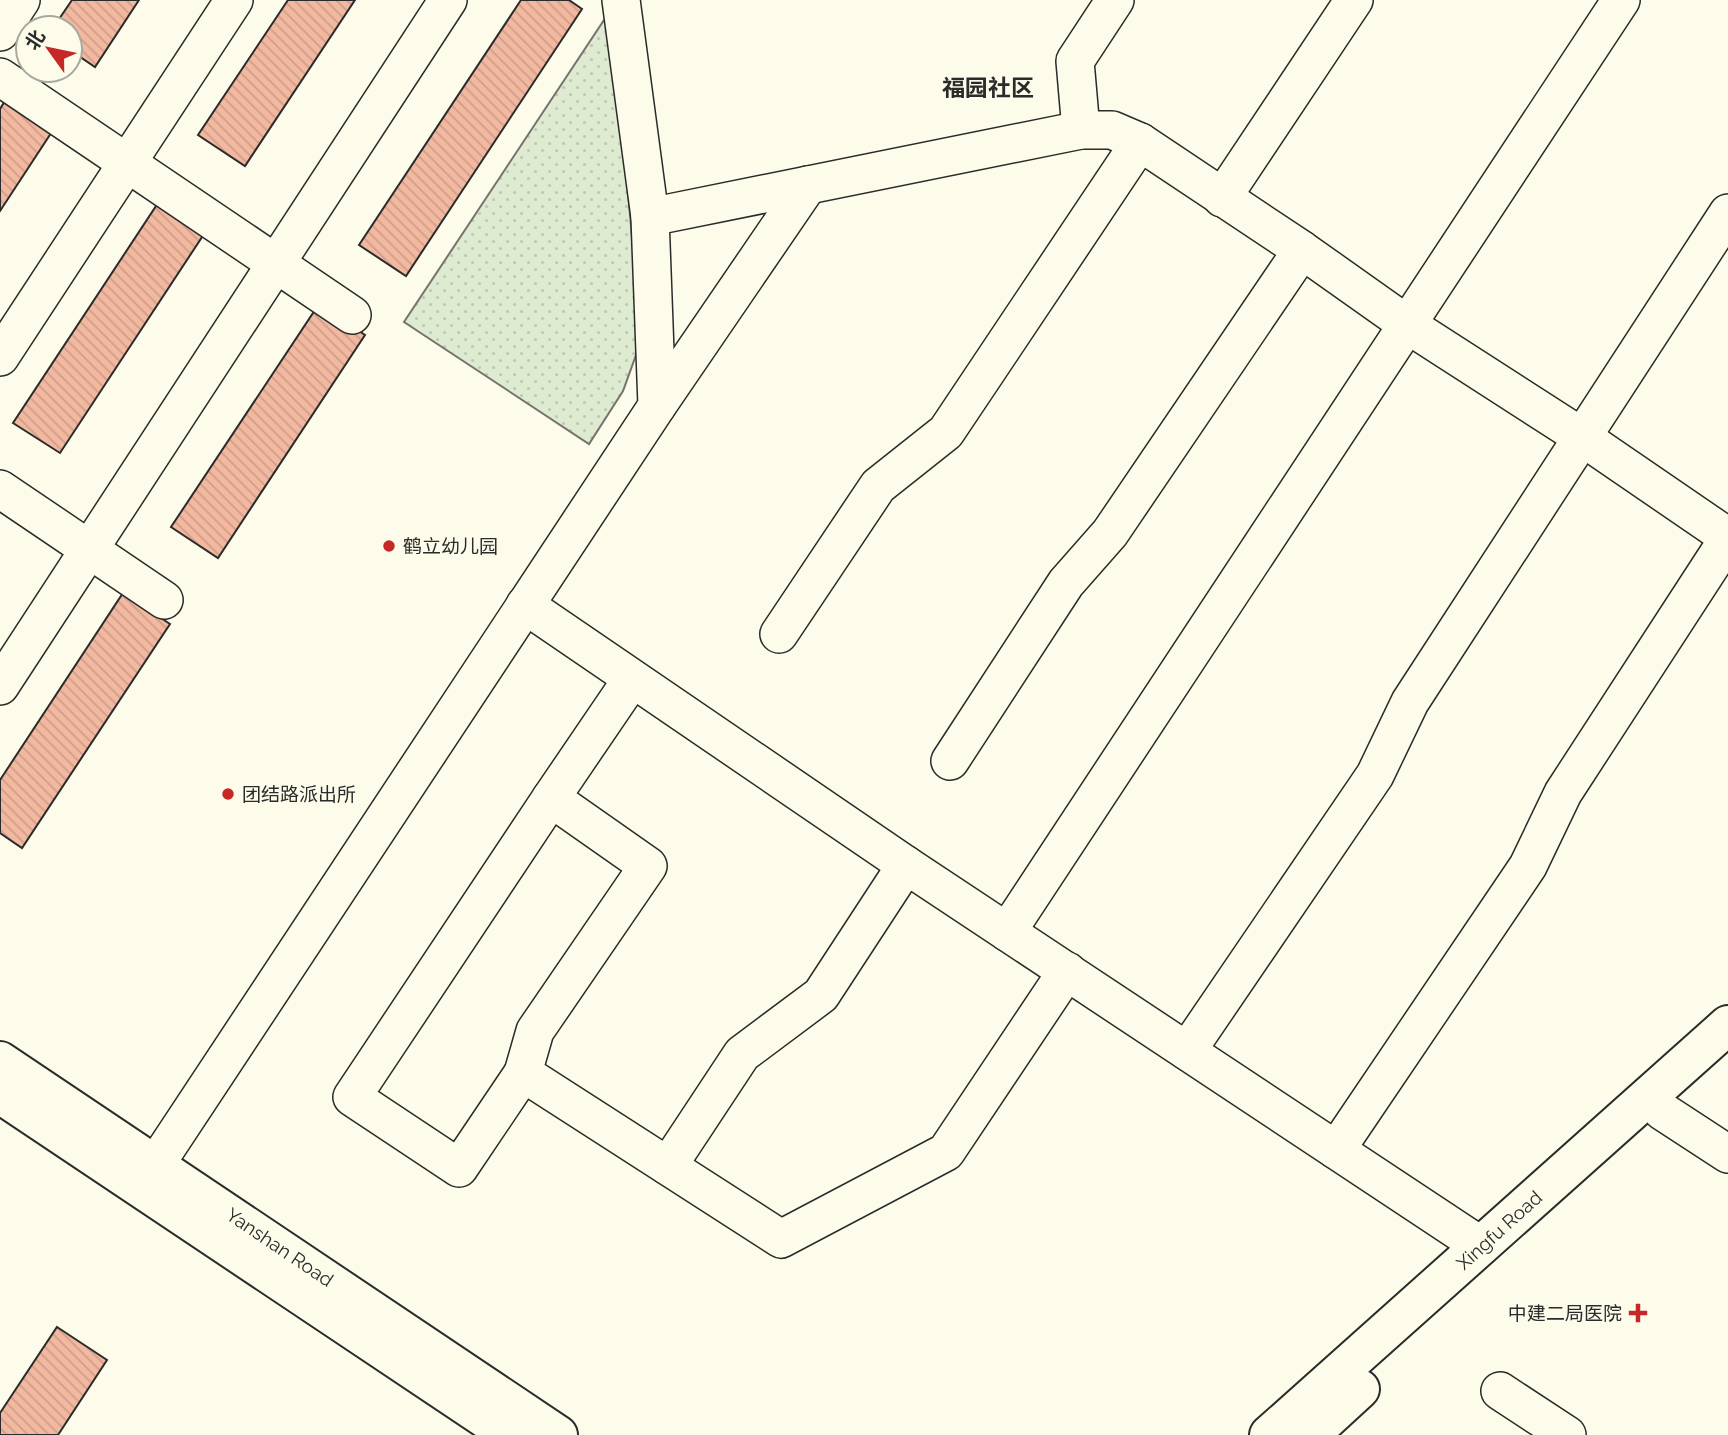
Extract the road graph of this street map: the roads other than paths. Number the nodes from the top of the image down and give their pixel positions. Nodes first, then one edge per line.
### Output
1 (21, 0) edge
2 (234, 0) edge
3 (448, 0) edge
4 (621, 0) edge
5 (1115, 0) edge
6 (1354, 0) edge
7 (1621, 0) edge
8 (0, 32) edge
9 (0, 77) edge
10 (1081, 130) junction
11 (1140, 142) junction
12 (127, 163) junction
13 (808, 185) junction
14 (1223, 198) junction
15 (1728, 213) edge
16 (650, 217) junction
17 (1302, 250) junction
18 (276, 263) junction
19 (352, 315) dead end
20 (1408, 325) junction
21 (0, 357) edge
22 (657, 406) junction
23 (1582, 437) junction
24 (1, 493) edge
25 (1728, 538) edge
26 (89, 550) junction
27 (164, 600) dead end
28 (525, 606) junction
29 (779, 634) dead end
30 (632, 680) junction
31 (0, 686) edge
32 (950, 761) dead end
33 (551, 798) junction
34 (906, 865) junction
35 (1007, 932) junction
36 (1067, 971) junction
37 (1728, 1025) edge
38 (1187, 1051) junction
39 (1728, 1053) edge
40 (0, 1061) edge
41 (523, 1073) junction
42 (0, 1094) edge
43 (1662, 1111) junction
44 (1336, 1150) junction
45 (1728, 1154) edge
46 (156, 1164) junction
47 (668, 1166) junction
48 (1481, 1246) junction
49 (1500, 1391) dead end
50 (510, 1435) edge
51 (558, 1435) edge
52 (1269, 1435) edge
53 (1310, 1435) edge
54 (1567, 1435) edge

1 - 8 street
2 - 12 street
3 - 18 street
4 - 16 street
5 - 10 street
6 - 14 street
7 - 20 street
9 - 12 street
10 - 11 street
10 - 13 street
11 - 14 street
11 - 29 street
12 - 18 street
12 - 21 street
13 - 16 street
13 - 22 street
14 - 17 street
15 - 23 street
16 - 22 street
17 - 20 street
17 - 32 street
18 - 19 street
18 - 26 street
20 - 23 street
20 - 35 street
22 - 28 street
23 - 25 street
23 - 38 street
24 - 26 street
25 - 44 street
26 - 27 street
26 - 31 street
28 - 30 street
28 - 46 street
30 - 33 street
30 - 34 street
33 - 41 street
33 - 41 street
34 - 35 street
34 - 47 street
35 - 36 street
36 - 38 street
36 - 47 street
37 - 48 main road, Xingfu Road
38 - 44 street
39 - 43 main road, Xingfu Road
40 - 46 main road, Yanshan Road
41 - 47 street
42 - 50 main road, Yanshan Road
43 - 45 street
43 - 53 main road, Xingfu Road
44 - 48 street
46 - 51 main road, Yanshan Road
48 - 52 main road, Xingfu Road
49 - 54 street

